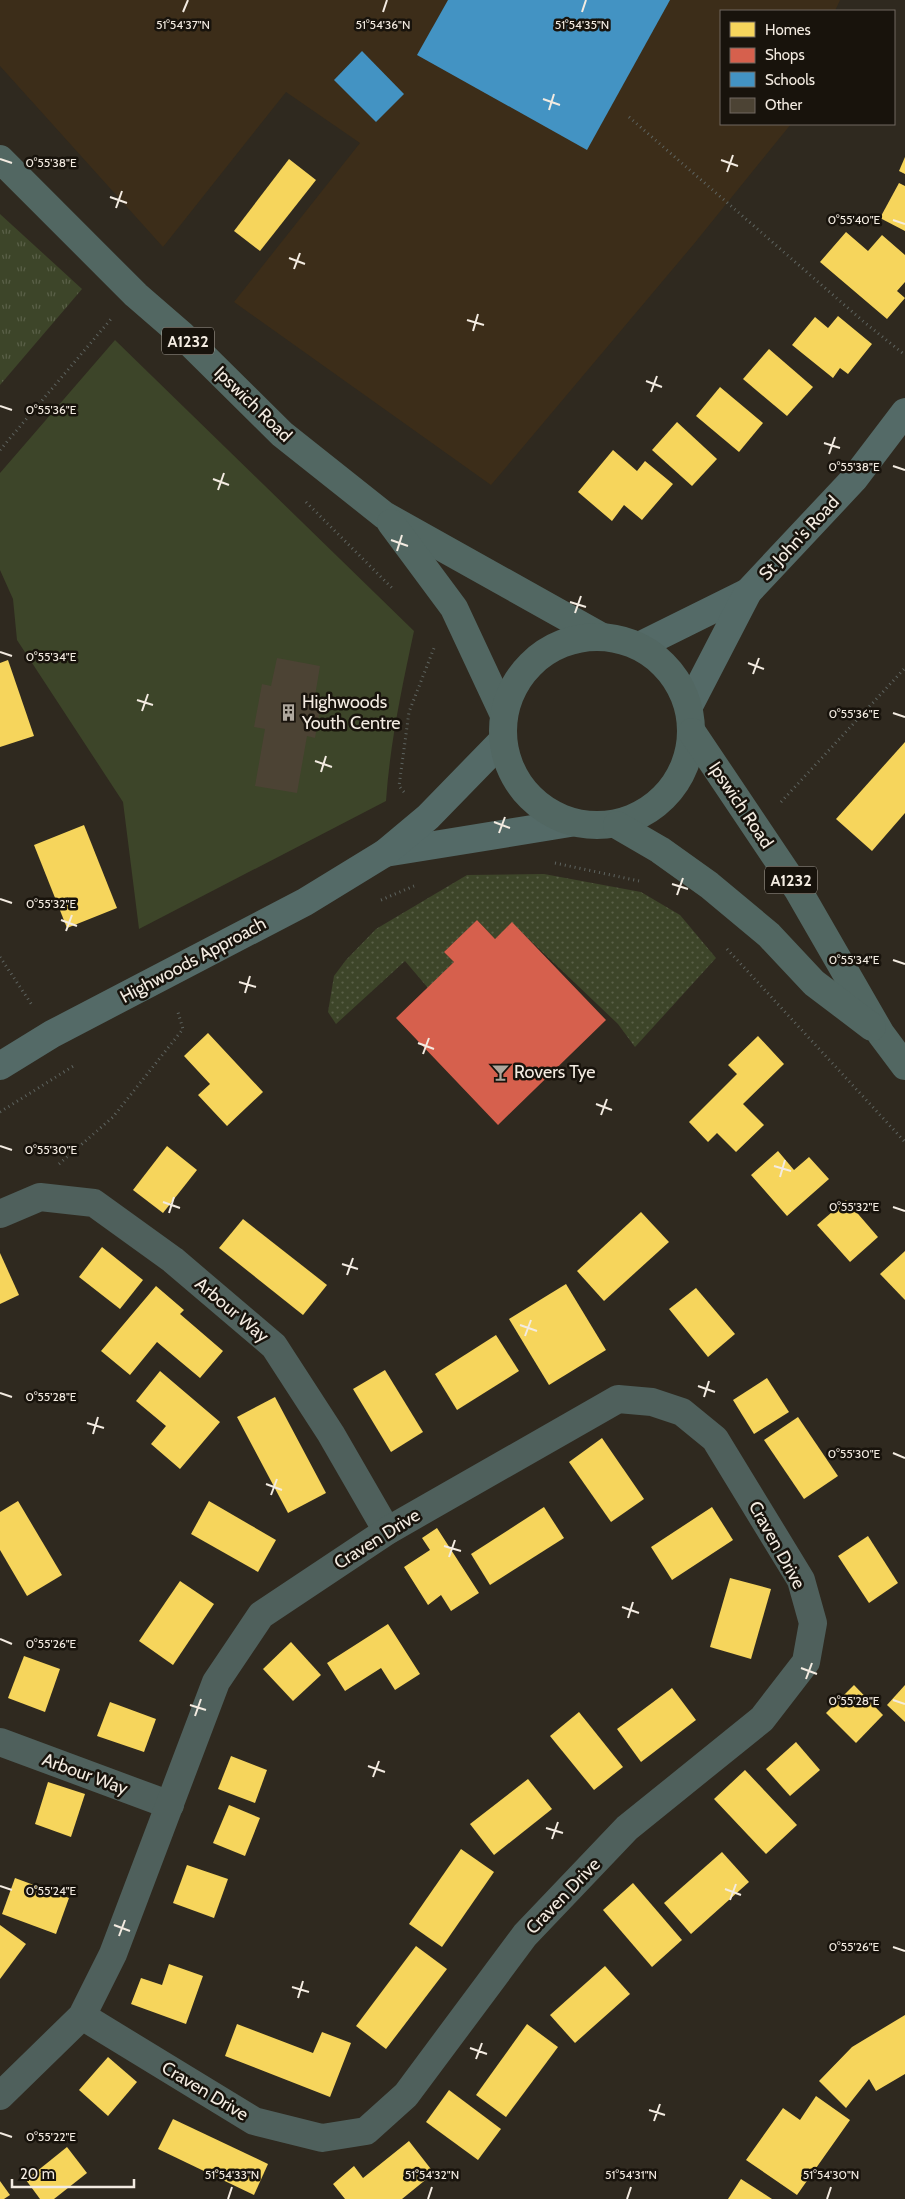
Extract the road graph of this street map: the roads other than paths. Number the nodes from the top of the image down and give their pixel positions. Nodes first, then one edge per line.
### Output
1 (0, 159) edge
2 (905, 412) edge
3 (384, 515) junction
4 (748, 592) junction
5 (602, 637) junction
6 (639, 646) junction
7 (689, 706) junction
8 (503, 728) junction
9 (692, 732) junction
10 (570, 823) junction
11 (616, 825) junction
12 (385, 853) junction
13 (881, 1034) junction
14 (0, 1066) edge
15 (905, 1066) edge
16 (0, 1214) edge
17 (387, 1531) junction
18 (0, 1742) edge
19 (170, 1805) junction
20 (82, 2016) junction
21 (0, 2096) edge

1 - 3 main road, Ipswich Road / A1232
2 - 4 street, St John's Road
3 - 5 main road, Ipswich Road / A1232
3 - 8 main road, Ipswich Road / A1232
4 - 6 street, St John's Road
4 - 7 street, St John's Road
5 - 6 main road, A1232
5 - 8 main road, A1232
6 - 7 main road, A1232
7 - 9 main road, A1232
8 - 10 main road, A1232
8 - 12 street, Highwoods Approach
9 - 11 main road, A1232
9 - 13 main road, Ipswich Road / A1232
10 - 11 main road, A1232
10 - 12 street, Highwoods Approach
11 - 13 main road, Ipswich Road / A1232
12 - 14 street, Highwoods Approach
13 - 15 main road, Ipswich Road / A1232
16 - 17 street, Arbour Way
17 - 19 street, Craven Drive
17 - 20 street, Craven Drive
18 - 19 street, Arbour Way
19 - 20 street, Craven Drive
20 - 21 street, Craven Drive

